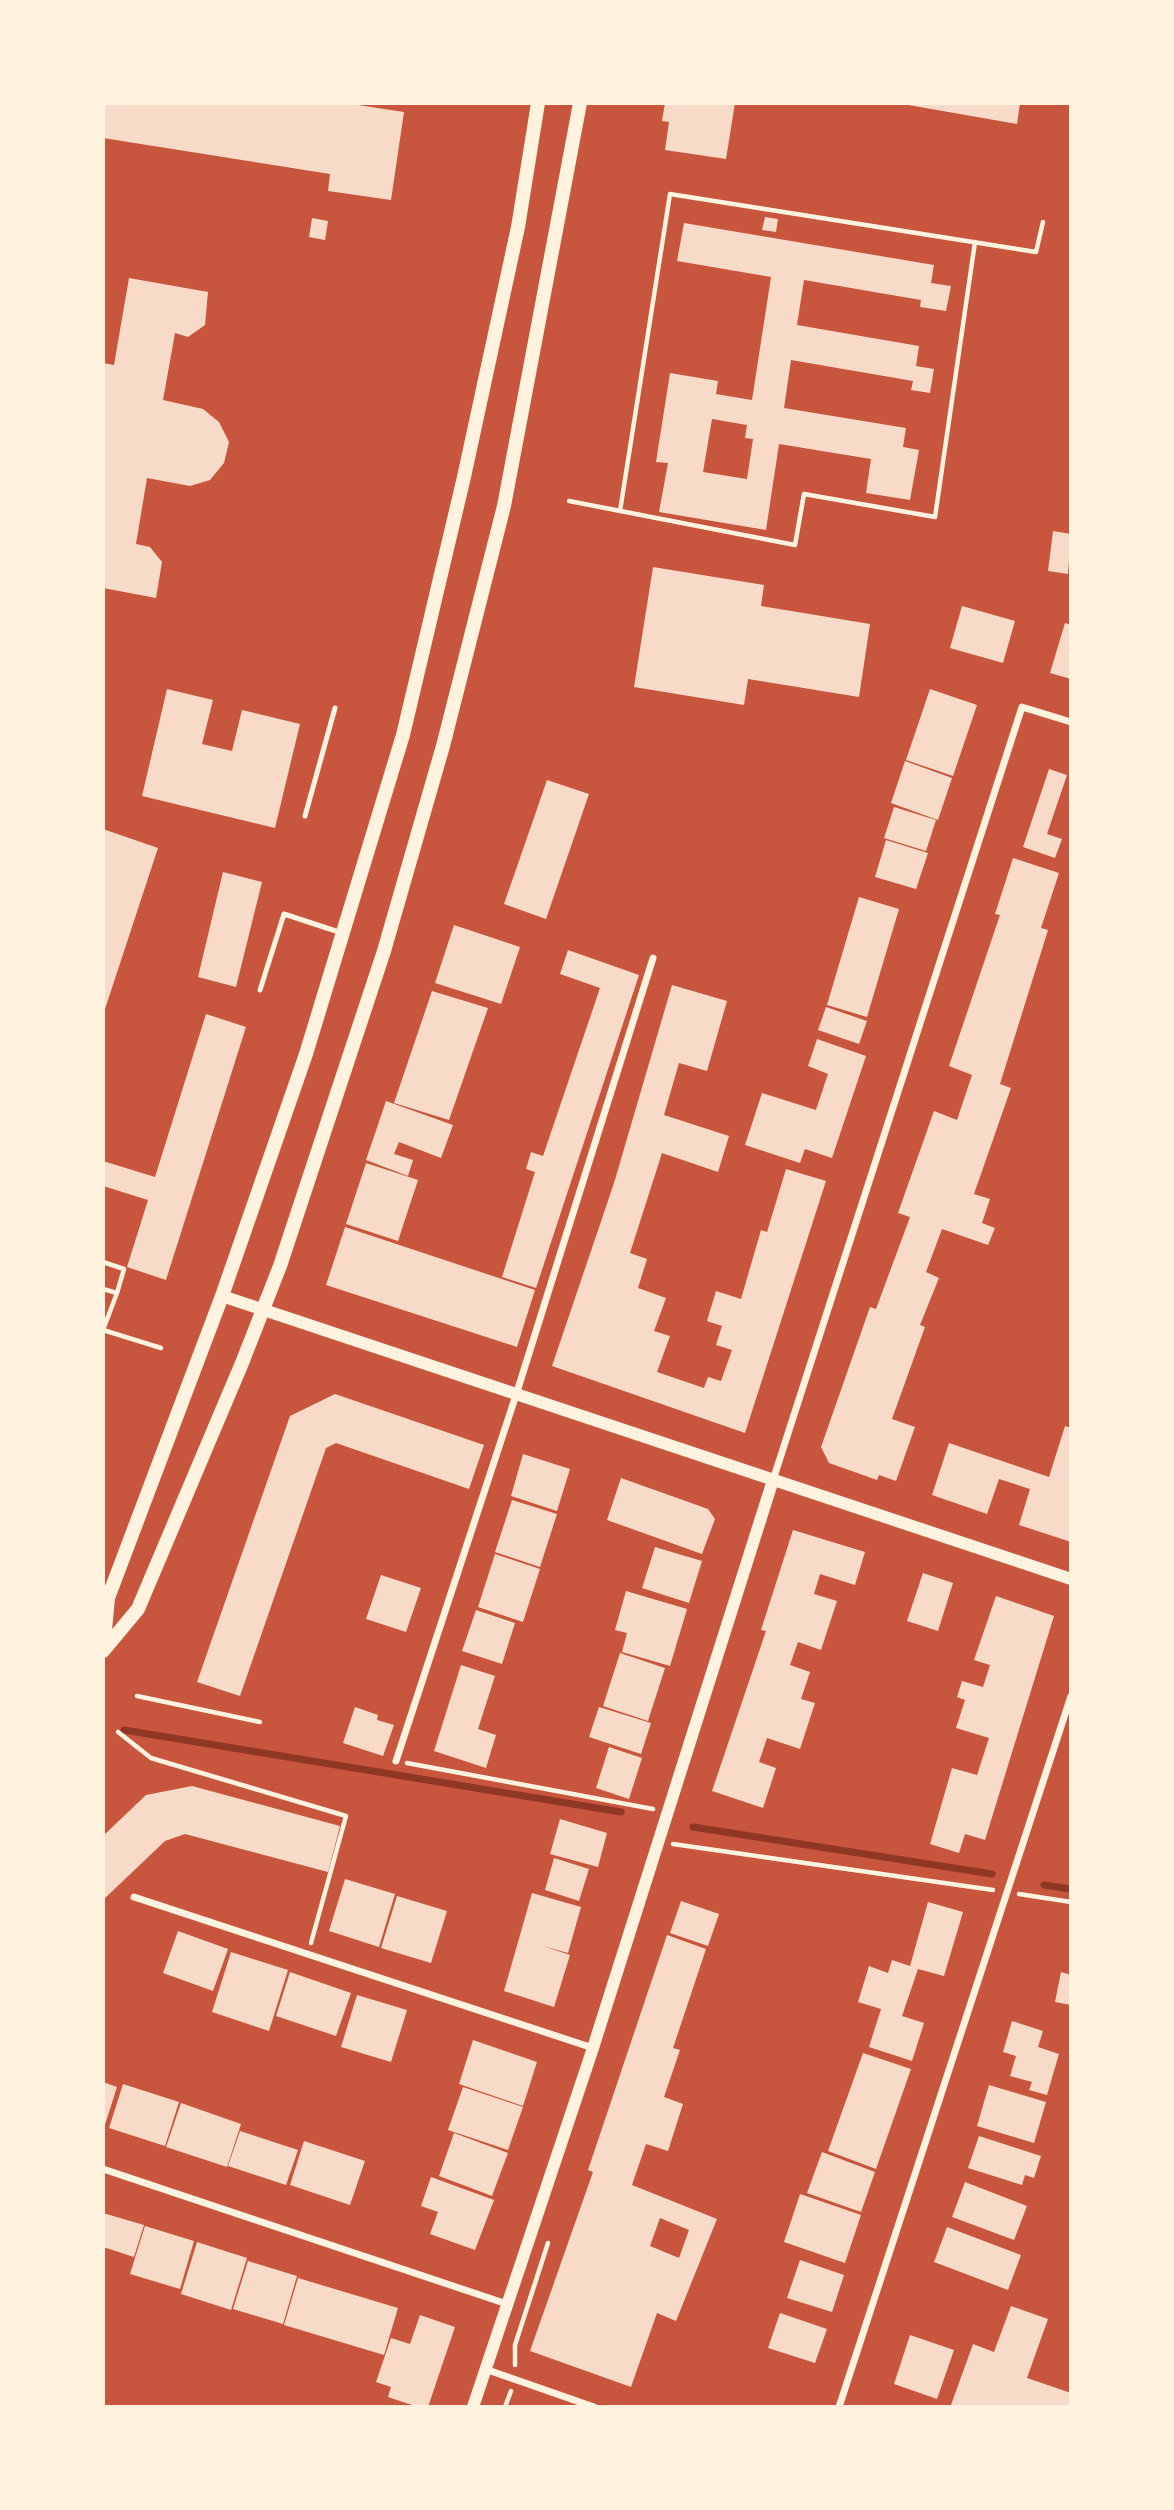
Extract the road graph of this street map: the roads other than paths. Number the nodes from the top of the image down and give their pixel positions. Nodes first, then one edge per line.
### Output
1 (538, 103) edge
2 (580, 103) edge
3 (335, 708) dead end
4 (1071, 722) edge
5 (305, 816) dead end
6 (342, 933) junction
7 (653, 958) dead end
8 (260, 990) dead end
9 (222, 1296) junction
10 (263, 1310) junction
11 (516, 1395) junction
12 (773, 1480) junction
13 (1071, 1579) edge
14 (103, 1651) edge
15 (1071, 1696) edge
16 (396, 1761) road end
17 (134, 1897) dead end
18 (593, 2048) junction
19 (103, 2169) edge
20 (507, 2304) junction
21 (485, 2370) junction
22 (473, 2407) edge
23 (594, 2407) edge
24 (839, 2407) edge

1 - 6 main road
2 - 10 main road
3 - 5 lane
4 - 12 street
6 - 8 lane
6 - 9 main road
7 - 11 street
9 - 10 street
9 - 14 main road
10 - 11 street
10 - 14 main road
11 - 12 street
11 - 16 street
12 - 13 street
12 - 18 street
15 - 24 street
17 - 18 street
18 - 20 street
19 - 20 street
20 - 21 street
21 - 22 street
21 - 23 street

